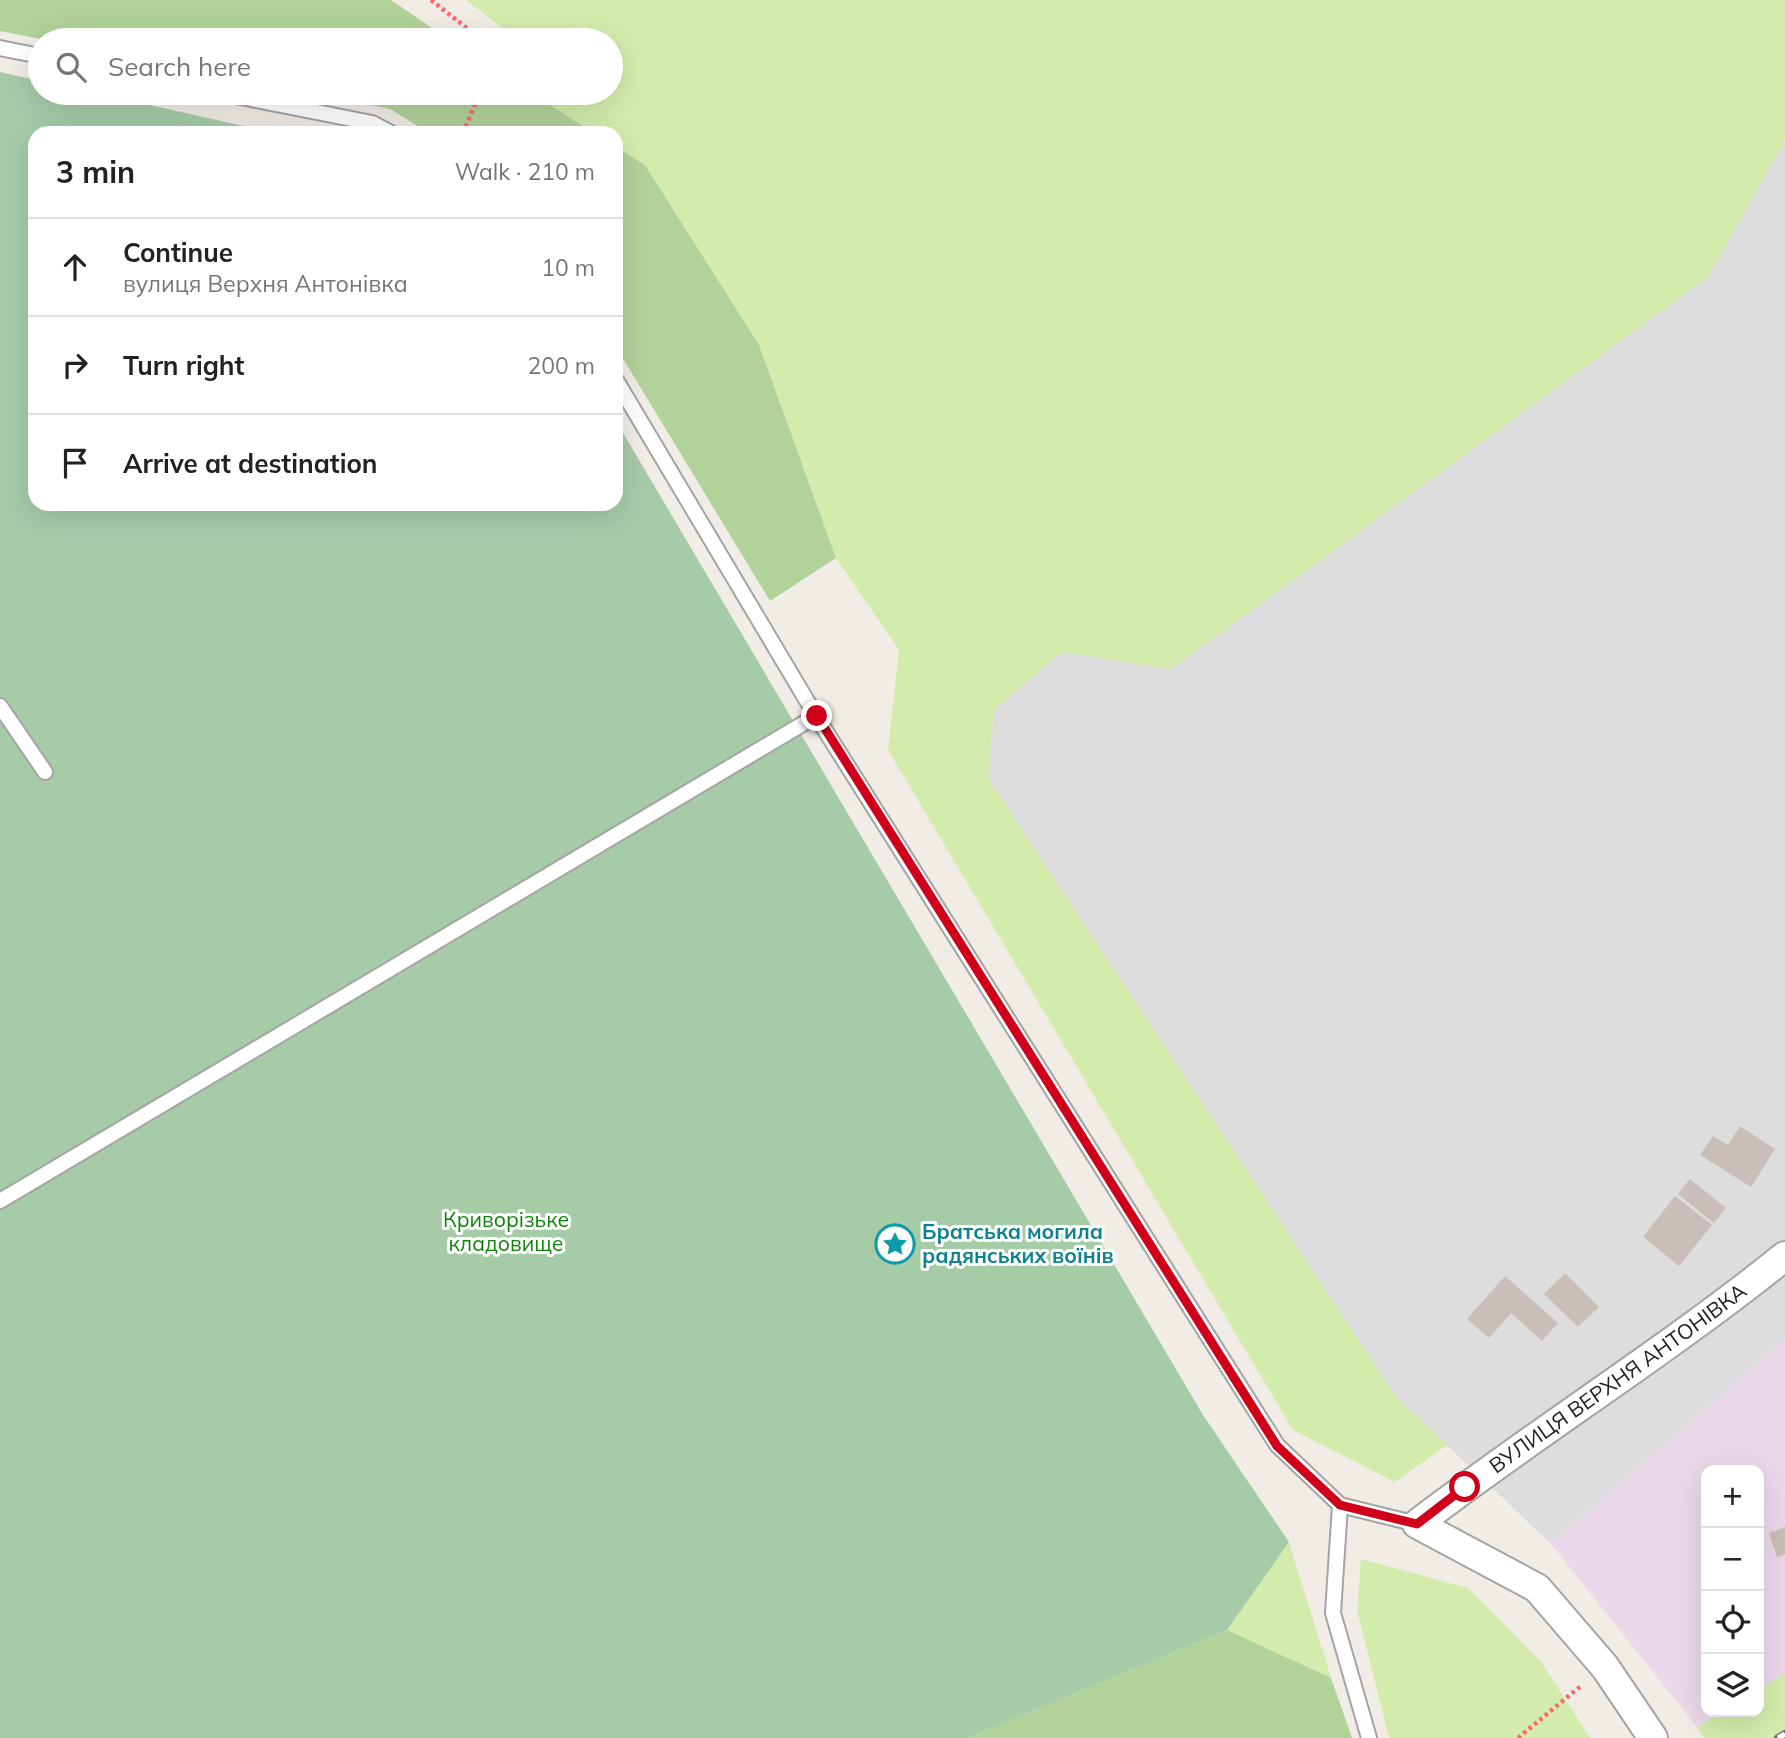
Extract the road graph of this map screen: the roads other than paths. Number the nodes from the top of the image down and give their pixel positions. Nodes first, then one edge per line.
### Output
1 (0, 48) edge
2 (28, 54) edge
3 (279, 105) edge
4 (376, 126) edge
5 (623, 392) edge
6 (0, 706) edge
7 (817, 716) junction
8 (45, 772) dead end
9 (0, 1202) edge
10 (1785, 1255) edge
11 (1340, 1505) junction
12 (1417, 1524) junction
13 (1369, 1738) edge
14 (1653, 1738) edge

1 - 2 lane
3 - 4 lane
5 - 7 lane
6 - 8 lane
7 - 9 lane
7 - 11 lane
10 - 12 street, ВУЛИЦЯ ВЕРХНЯ АНТОНІВКА
11 - 12 lane
11 - 13 lane
12 - 14 street

